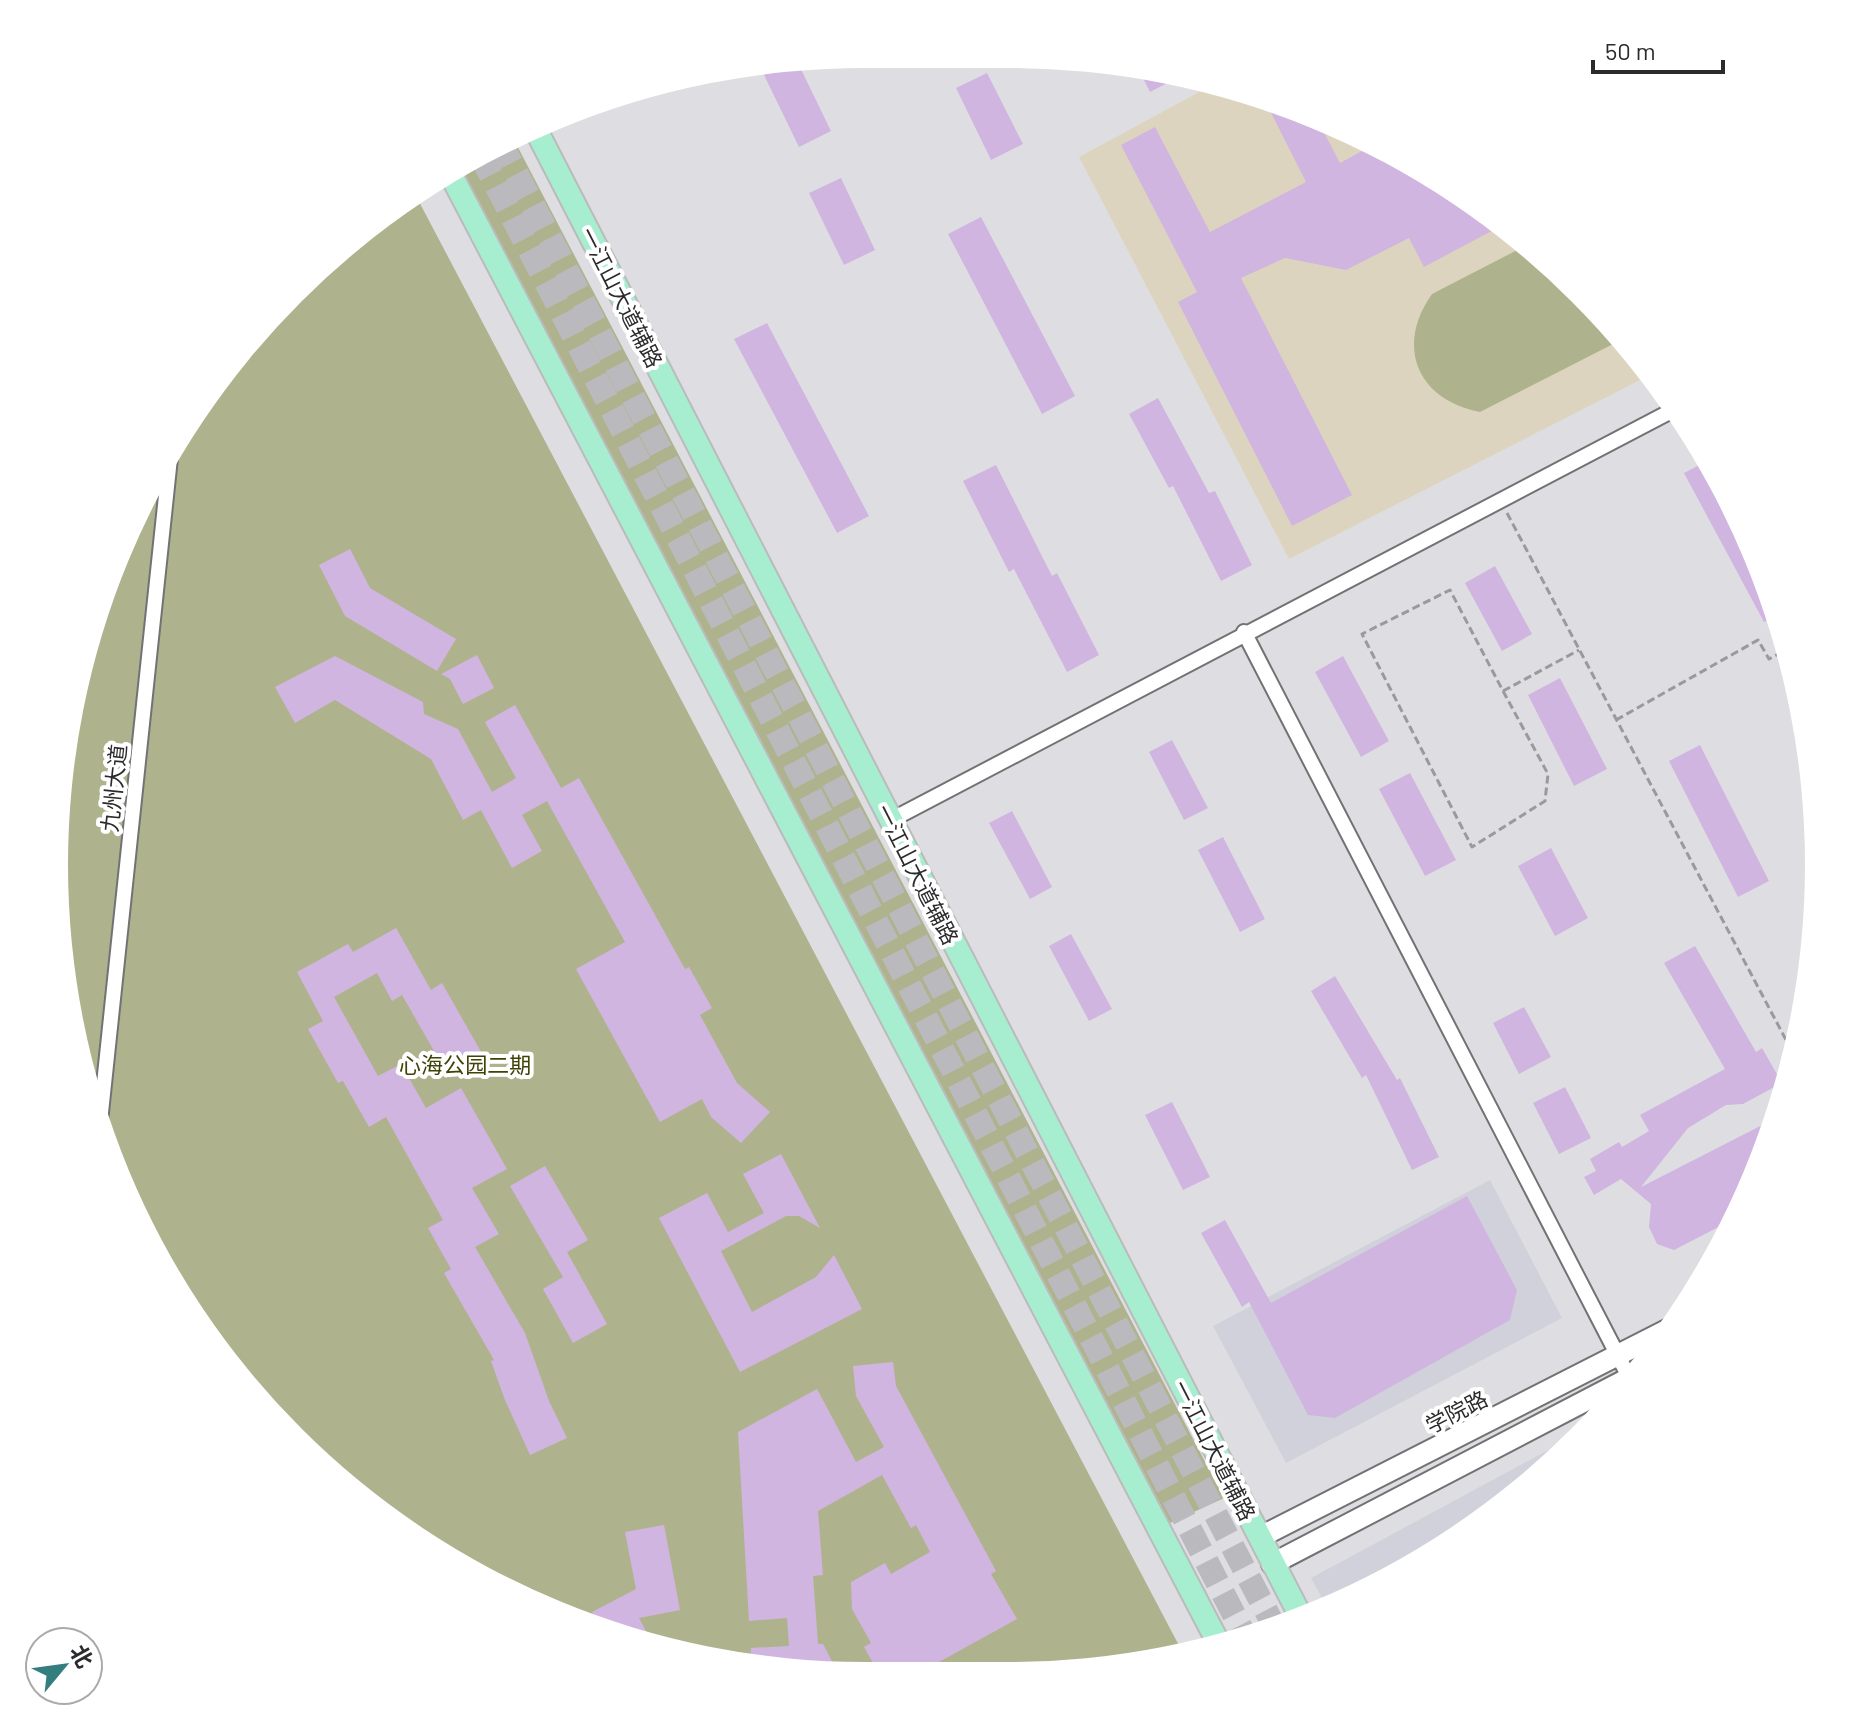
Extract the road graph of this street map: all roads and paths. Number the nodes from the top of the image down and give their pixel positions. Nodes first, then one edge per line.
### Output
1 (542, 137) edge
2 (455, 182) edge
3 (1665, 414) edge
4 (168, 479) edge
5 (1499, 499) junction
6 (1244, 632) junction
7 (1579, 650) junction
8 (1777, 655) edge
9 (1503, 691) junction
10 (1616, 720) junction
11 (891, 820) junction
12 (1786, 1039) edge
13 (103, 1097) edge
14 (1647, 1341) edge
15 (1618, 1356) junction
16 (1625, 1368) edge
17 (1606, 1391) edge
18 (1260, 1537) junction
19 (1272, 1564) junction
20 (1296, 1608) edge
21 (1214, 1635) edge

1 - 11 main road, 一江山大道辅路
2 - 21 main road
3 - 5 street
4 - 13 street, 九州大道
5 - 6 street
5 - 7 path
6 - 11 street
6 - 15 street
7 - 9 path
7 - 10 path
8 - 10 path
9 - 9 path
10 - 12 path
11 - 18 main road, 一江山大道辅路
14 - 15 main road, 学院路
15 - 16 street
15 - 18 main road, 学院路
17 - 19 main road
18 - 19 main road, 一江山大道辅路
19 - 20 main road, 一江山大道辅路

